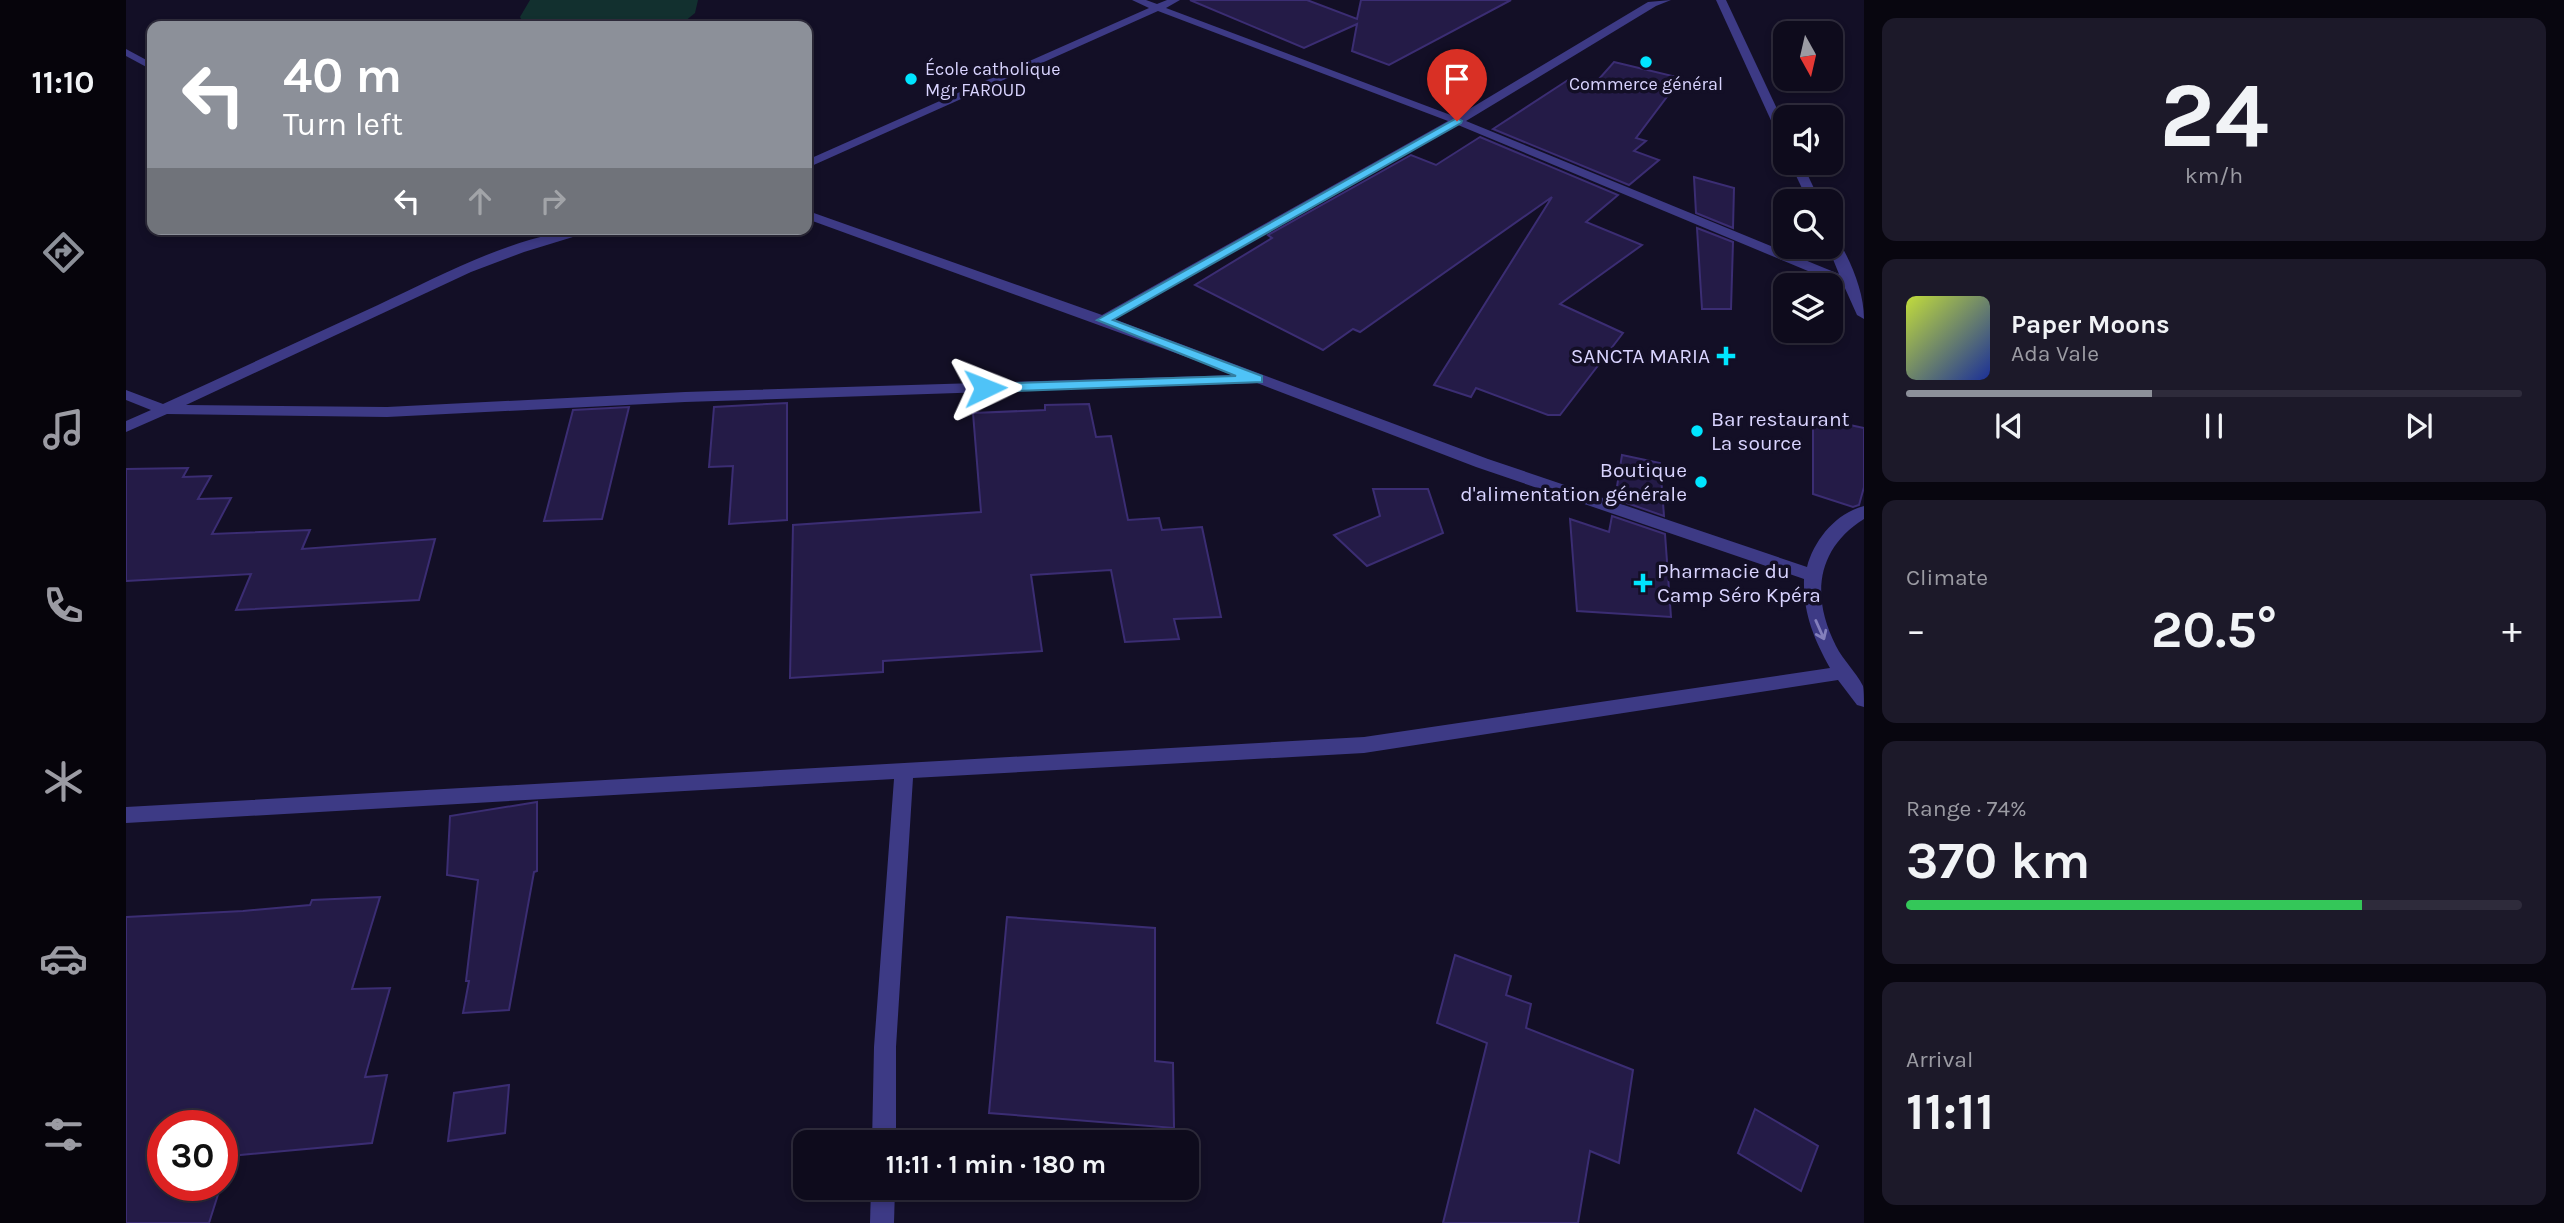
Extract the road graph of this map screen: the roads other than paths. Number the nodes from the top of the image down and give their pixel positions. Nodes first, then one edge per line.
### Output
1 (1137, 0) edge
2 (1175, 0) edge
3 (1666, 0) edge
4 (1721, 0) edge
5 (1155, 8) junction
6 (126, 52) edge
7 (147, 64) edge
8 (1773, 112) edge
9 (1457, 121) junction
10 (812, 162) edge
11 (812, 217) edge
12 (570, 235) edge
13 (1840, 259) edge
14 (1852, 284) junction
15 (1864, 314) edge
16 (1103, 320) junction
17 (1257, 379) junction
18 (126, 394) edge
19 (163, 409) junction
20 (126, 426) edge
21 (1864, 511) edge
22 (1811, 575) junction
23 (1841, 673) junction
24 (1864, 700) edge
25 (904, 771) junction
26 (126, 815) edge
27 (884, 1130) edge
28 (883, 1200) edge
29 (882, 1223) edge

1 - 5 street
2 - 5 street
3 - 9 street
4 - 8 street
5 - 9 street
5 - 10 street
6 - 7 street
9 - 14 street
9 - 16 street
11 - 16 street
12 - 19 street
13 - 14 street
14 - 15 street
16 - 17 street
17 - 19 street
17 - 22 street
18 - 19 street
19 - 20 street
21 - 22 street
22 -> 23 street
23 - 24 street
23 - 25 street
25 - 26 street
25 - 27 street
28 - 29 street

